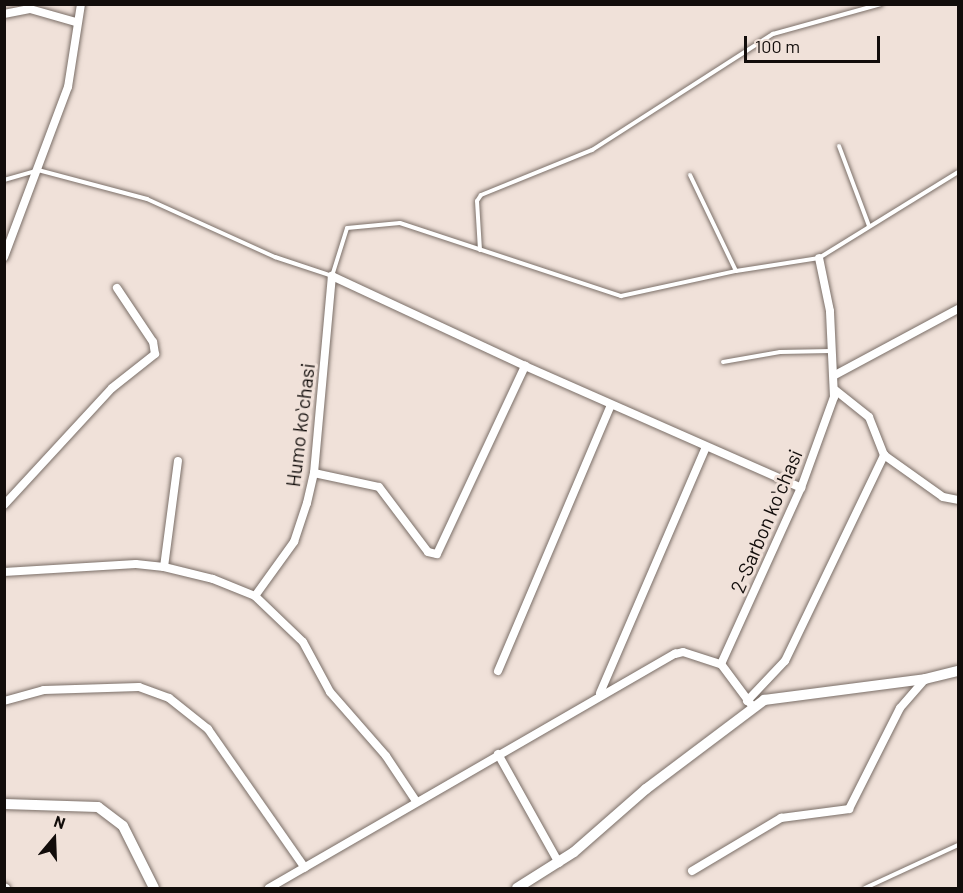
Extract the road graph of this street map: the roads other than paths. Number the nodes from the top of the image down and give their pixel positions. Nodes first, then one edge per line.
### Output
1 (81, 4) edge
2 (881, 4) edge
3 (20, 7) edge
4 (4, 14) edge
5 (76, 22) junction
6 (839, 146) dead end
7 (38, 170) junction
8 (958, 172) edge
9 (690, 175) dead end
10 (4, 180) edge
11 (869, 226) junction
12 (480, 250) junction
13 (4, 257) edge
14 (819, 258) junction
15 (736, 271) junction
16 (332, 276) junction
17 (117, 288) dead end
18 (958, 309) edge
19 (832, 351) junction
20 (723, 362) dead end
21 (525, 366) junction
22 (835, 375) junction
23 (835, 390) junction
24 (611, 405) junction
25 (706, 447) junction
26 (884, 455) junction
27 (178, 461) dead end
28 (314, 473) junction
29 (801, 488) junction
30 (958, 500) edge
31 (4, 505) edge
32 (164, 567) junction
33 (4, 572) edge
34 (255, 596) junction
35 (721, 664) junction
36 (498, 671) dead end
37 (958, 671) edge
38 (925, 679) junction
39 (600, 694) junction
40 (4, 701) edge
41 (750, 704) junction
42 (498, 754) junction
43 (416, 801) junction
44 (4, 804) edge
45 (958, 845) edge
46 (559, 863) junction
47 (305, 868) junction
48 (692, 871) dead end
49 (154, 888) edge
50 (269, 888) edge
51 (517, 888) edge
52 (865, 888) edge

1 - 5 street
2 - 12 lane
3 - 4 street
3 - 5 street
5 - 7 street
6 - 11 lane
7 - 10 lane
7 - 13 street
7 - 16 lane
8 - 11 lane
9 - 15 lane
11 - 14 lane
12 - 15 lane
12 - 16 lane
14 - 15 lane
14 - 19 street, 2-Sarbon koʻchasi
16 - 21 street
16 - 28 street, Humo koʻchasi
17 - 31 street
18 - 22 street
19 - 20 lane
19 - 22 street, 2-Sarbon koʻchasi
21 - 24 street
21 - 28 street
22 - 23 street, 2-Sarbon koʻchasi
23 - 26 street
23 - 29 street, 2-Sarbon koʻchasi
24 - 25 street
24 - 36 street
25 - 29 street
25 - 39 street
26 - 30 street
26 - 41 street
27 - 32 street
28 - 34 street, Humo koʻchasi
29 - 35 street, 2-Sarbon koʻchasi
32 - 33 street
32 - 34 street
34 - 43 street
35 - 39 street
35 - 41 street
37 - 38 street
38 - 41 street
38 - 48 street
39 - 42 street
40 - 47 street
41 - 46 street
42 - 43 street
42 - 46 street
43 - 47 street
44 - 49 street
45 - 52 lane
46 - 51 street
47 - 50 street

